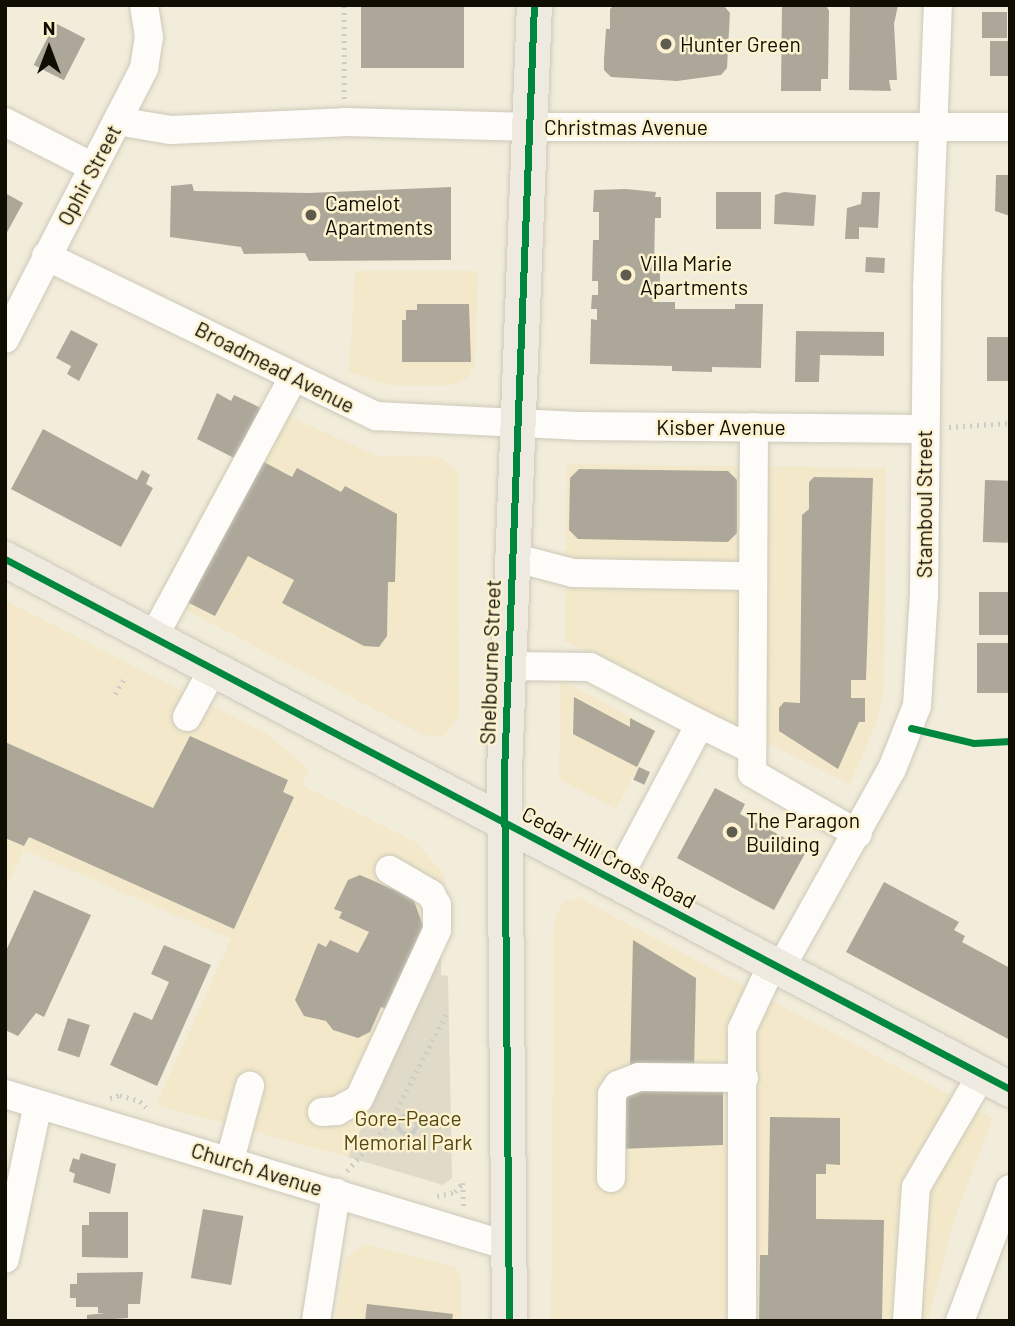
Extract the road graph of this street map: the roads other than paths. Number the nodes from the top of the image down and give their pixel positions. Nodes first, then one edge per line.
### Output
1 (144, 5) edge
2 (534, 5) edge
3 (938, 5) edge
4 (117, 121) junction
5 (5, 122) edge
6 (532, 127) junction
7 (1010, 127) edge
8 (933, 128) junction
9 (93, 167) junction
10 (46, 256) junction
11 (5, 338) edge
12 (293, 378) junction
13 (518, 424) junction
14 (754, 427) junction
15 (924, 429) junction
16 (512, 557) junction
17 (5, 559) edge
18 (752, 576) junction
19 (153, 638) junction
20 (508, 666) junction
21 (212, 669) junction
22 (187, 717) dead end
23 (700, 724) junction
24 (749, 748) junction
25 (503, 821) junction
26 (858, 834) junction
27 (390, 870) dead end
28 (617, 880) junction
29 (776, 967) junction
30 (744, 1078) junction
31 (996, 1082) edge
32 (250, 1086) dead end
33 (5, 1094) edge
34 (38, 1104) junction
35 (322, 1112) dead end
36 (230, 1160) junction
37 (611, 1178) dead end
38 (341, 1183) junction
39 (1010, 1189) edge
40 (508, 1246) junction
41 (5, 1259) edge
42 (316, 1321) edge
43 (509, 1321) edge
44 (742, 1321) edge
45 (907, 1321) edge
46 (960, 1321) edge

1 - 4 street, Ophir Street
2 - 6 main road, Shelbourne Street
3 - 8 street, Stamboul Street
4 - 6 street, Christmas Avenue
4 - 9 street, Ophir Street
5 - 9 street
6 - 8 street, Christmas Avenue
6 - 13 main road, Shelbourne Street
7 - 8 street, Christmas Avenue
8 - 15 street, Stamboul Street
9 - 10 street, Ophir Street
10 - 11 street, Ophir Street
10 - 12 street, Broadmead Avenue
12 - 13 street, Broadmead Avenue
12 - 19 street
13 - 14 street, Kisber Avenue
13 - 16 main road, Shelbourne Street
14 - 15 street, Kisber Avenue
14 - 18 street
15 - 26 street, Stamboul Street
16 - 18 street
16 - 20 main road, Shelbourne Street
17 - 19 main road, Cedar Hill Cross Road
18 - 24 street
19 - 21 main road, Cedar Hill Cross Road
20 - 23 street
20 - 25 main road, Shelbourne Street
21 - 22 street
21 - 25 main road, Cedar Hill Cross Road
23 - 24 street
23 - 28 street
24 - 26 street
25 - 28 main road, Cedar Hill Cross Road
25 - 40 main road, Shelbourne Street
26 - 29 street, Stamboul Street
27 - 35 street
28 - 29 main road, Cedar Hill Cross Road
29 - 30 street, Stamboul Street
29 - 31 main road, Cedar Hill Cross Road
30 - 37 street
30 - 44 street, Stamboul Street
31 - 45 street
32 - 36 street
33 - 34 street, Church Avenue
34 - 36 street, Church Avenue
34 - 41 street
36 - 38 street, Church Avenue
38 - 40 street, Church Avenue
38 - 42 street
39 - 46 street
40 - 43 main road, Shelbourne Street

